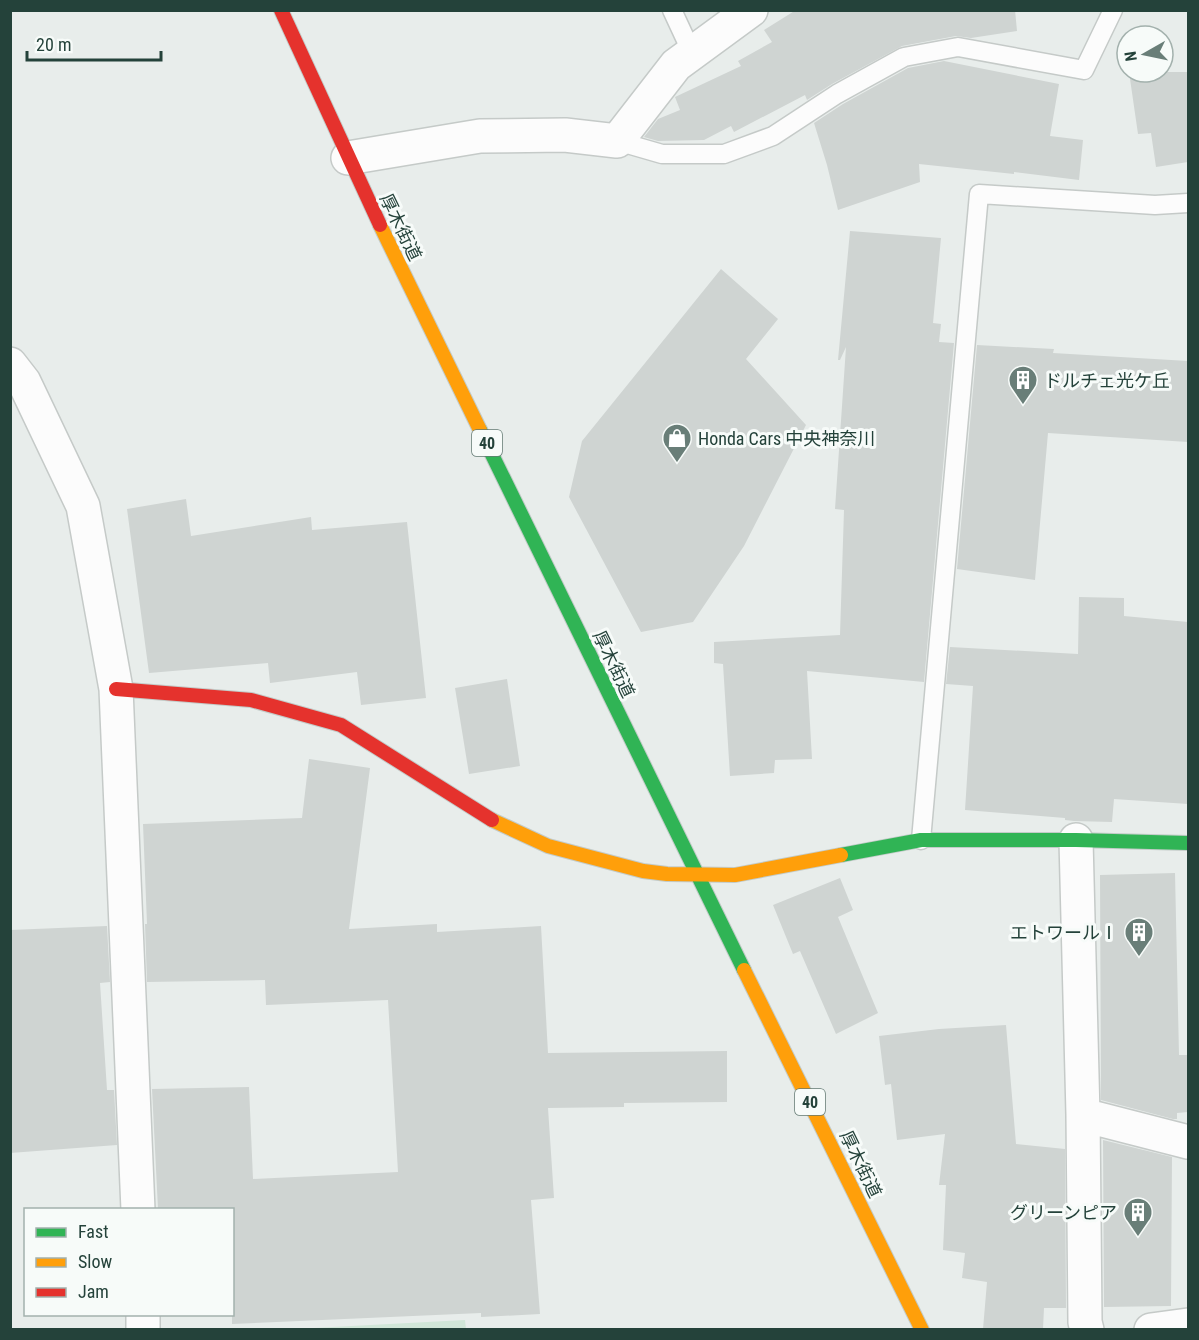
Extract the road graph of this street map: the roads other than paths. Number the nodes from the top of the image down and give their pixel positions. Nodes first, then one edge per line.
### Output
1 (280, 10) edge
2 (672, 10) edge
3 (751, 10) edge
4 (1113, 10) edge
5 (693, 53) junction
6 (617, 141) junction
7 (348, 158) junction
8 (1188, 203) edge
9 (15, 379) edge
10 (116, 689) junction
11 (921, 840) junction
12 (1076, 840) junction
13 (1188, 843) edge
14 (697, 874) junction
15 (1083, 1115) junction
16 (1188, 1142) edge
17 (138, 1208) edge
18 (1188, 1325) edge
19 (922, 1329) edge
20 (1087, 1329) edge
21 (1151, 1329) edge

1 - 7 main road, 厚木街道 / 40
2 - 5 lane
3 - 5 street
4 - 6 lane
5 - 6 street
6 - 7 street
7 - 14 main road, 厚木街道 / 40
8 - 11 lane
9 - 10 street
10 - 14 main road
10 - 17 street
11 - 12 main road
11 - 14 main road
12 - 13 main road
12 - 15 street
14 - 19 main road, 厚木街道 / 40
15 - 16 street
15 - 20 street
18 - 21 street

